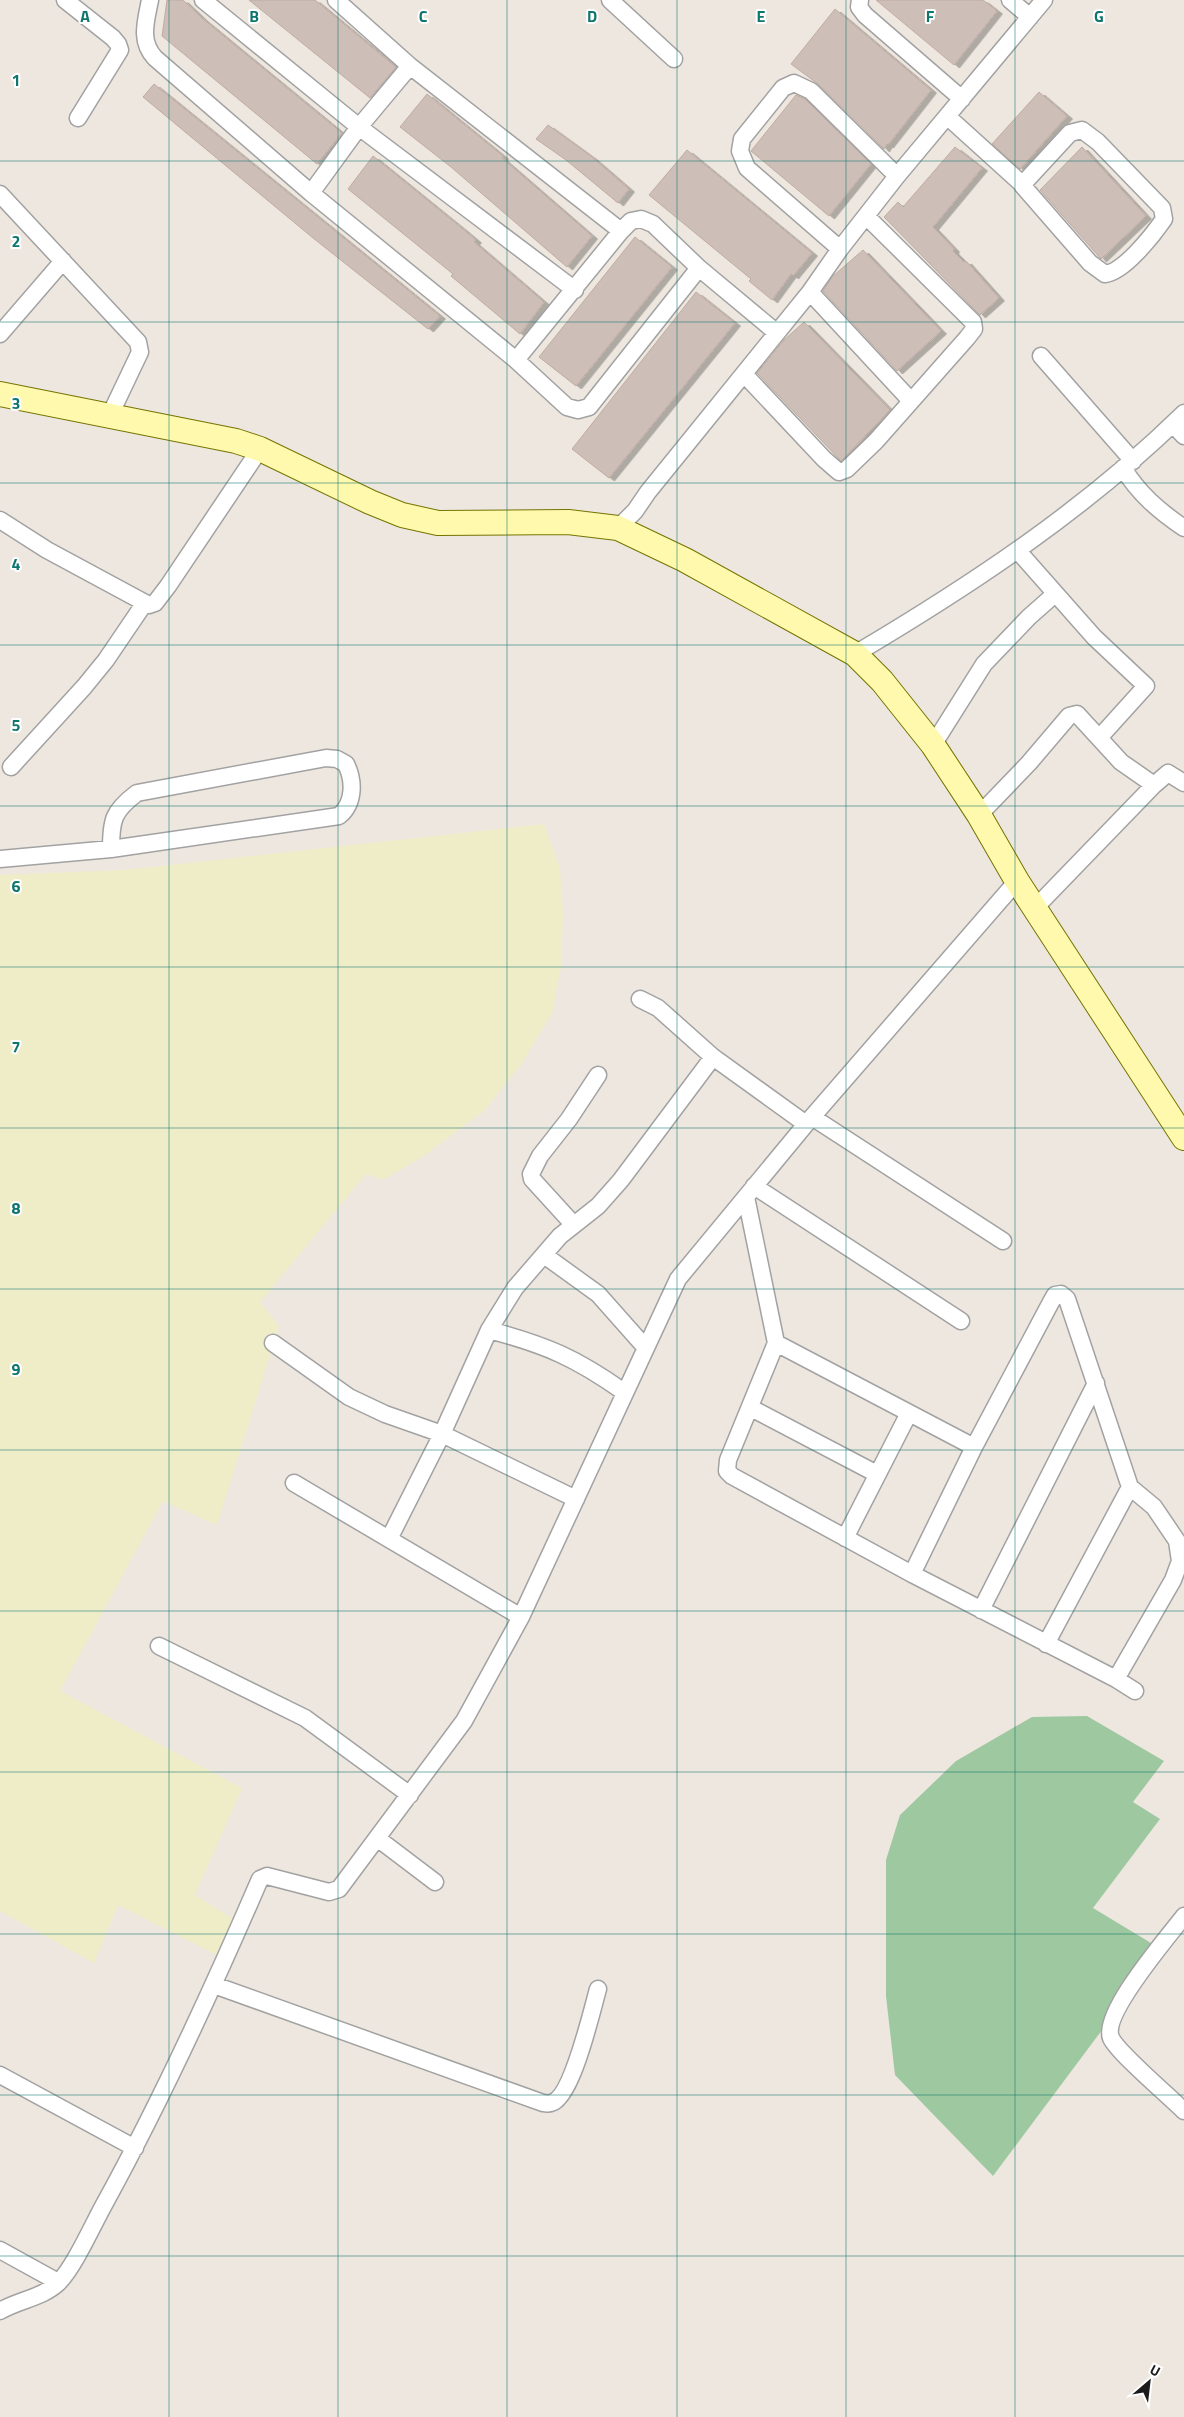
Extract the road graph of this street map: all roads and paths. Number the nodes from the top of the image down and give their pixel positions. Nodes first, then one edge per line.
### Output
1 (65, 0) edge
2 (150, 0) edge
3 (203, 0) edge
4 (336, 0) edge
5 (610, 0) edge
6 (860, 0) edge
7 (1010, 0) edge
8 (1044, 0) edge
9 (1030, 17) junction
10 (674, 60) dead end
11 (410, 66) junction
12 (962, 99) junction
13 (78, 118) dead end
14 (948, 118) junction
15 (359, 127) junction
16 (897, 176) junction
17 (1022, 185) junction
18 (311, 193) junction
19 (0, 194) edge
20 (866, 216) junction
21 (621, 231) junction
22 (840, 249) junction
23 (63, 261) junction
24 (699, 268) junction
25 (575, 290) junction
26 (810, 292) junction
27 (777, 333) junction
28 (0, 334) edge
29 (1041, 356) dead end
30 (516, 360) junction
31 (744, 374) junction
32 (0, 394) edge
33 (911, 401) junction
34 (110, 416) junction
35 (1180, 424) edge
36 (260, 449) junction
37 (1128, 464) junction
38 (0, 520) edge
39 (618, 528) junction
40 (1184, 528) edge
41 (1018, 551) junction
42 (1055, 594) junction
43 (144, 604) junction
44 (855, 654) junction
45 (1099, 738) junction
46 (933, 746) junction
47 (11, 767) dead end
48 (1184, 783) edge
49 (1154, 785) junction
50 (979, 815) junction
51 (111, 849) junction
52 (0, 859) edge
53 (1017, 881) junction
54 (1035, 908) junction
55 (640, 999) dead end
56 (713, 1057) junction
57 (598, 1075) dead end
58 (809, 1120) junction
59 (1182, 1129) edge
60 (750, 1192) junction
61 (573, 1224) junction
62 (1003, 1241) dead end
63 (544, 1255) junction
64 (961, 1321) dead end
65 (489, 1330) junction
66 (273, 1343) dead end
67 (776, 1343) junction
68 (645, 1347) junction
69 (1096, 1383) junction
70 (624, 1392) junction
71 (751, 1408) junction
72 (909, 1413) junction
73 (442, 1434) junction
74 (974, 1448) junction
75 (877, 1474) junction
76 (294, 1483) dead end
77 (1130, 1487) junction
78 (576, 1498) junction
79 (845, 1538) junction
80 (389, 1539) junction
81 (912, 1574) junction
82 (981, 1610) junction
83 (521, 1617) junction
84 (1046, 1644) junction
85 (159, 1646) dead end
86 (1116, 1678) junction
87 (1135, 1691) dead end
88 (410, 1794) junction
89 (377, 1838) junction
90 (435, 1882) dead end
91 (1184, 1916) edge
92 (214, 1985) junction
93 (598, 1989) dead end
94 (0, 2075) edge
95 (1184, 2111) edge
96 (135, 2148) junction
97 (0, 2250) edge
98 (58, 2282) junction
99 (0, 2311) edge

1 - 13 street
2 - 18 street
3 - 15 street
4 - 11 street
5 - 10 street
6 - 12 street
7 - 9 street
8 - 9 street
9 - 12 street
11 - 15 street
11 - 21 street
12 - 14 street
14 - 16 street
14 - 17 street
15 - 18 street
15 - 25 street
16 - 20 street
16 - 22 street
17 - 17 street
18 - 30 street
19 - 23 street
20 - 22 street
20 - 33 street
21 - 24 street
21 - 25 street
22 - 26 street
23 - 28 street
23 - 34 street
24 - 27 street
24 - 30 street
25 - 30 street
26 - 27 street
26 - 33 street
27 - 31 street
29 - 37 street
31 - 33 street
31 - 39 street
32 - 34 street
34 - 36 street
35 - 37 street
36 - 39 street
36 - 43 street
37 - 40 street
37 - 41 street
38 - 43 street
39 - 44 street
41 - 42 street
41 - 44 street
42 - 45 street
42 - 46 street
43 - 47 street
44 - 46 street
45 - 49 street
45 - 50 street
46 - 50 street
48 - 49 street
49 - 54 street
50 - 53 street
51 - 51 street
51 - 52 street
53 - 54 street
53 - 58 street
54 - 59 street
55 - 56 street
56 - 58 street
56 - 61 street
57 - 61 street
58 - 60 street
58 - 62 street
60 - 64 street
60 - 67 street
60 - 68 street
61 - 63 street
63 - 65 street
63 - 68 street
65 - 70 street
65 - 73 street
66 - 73 street
67 - 71 street
67 - 72 street
68 - 70 street
69 - 74 street
69 - 77 street
69 - 82 street
70 - 78 street
71 - 75 street
71 - 79 street
72 - 74 street
72 - 75 street
73 - 78 street
73 - 80 street
74 - 81 street
75 - 79 street
76 - 80 street
77 - 84 street
77 - 86 street
78 - 83 street
79 - 81 street
80 - 83 street
81 - 82 street
82 - 84 street
83 - 88 street
84 - 86 street
85 - 88 street
86 - 87 street
88 - 89 street
89 - 90 street
89 - 92 street
91 - 95 street
92 - 93 street
92 - 96 street
94 - 96 street
96 - 98 street
97 - 98 street
98 - 99 street

